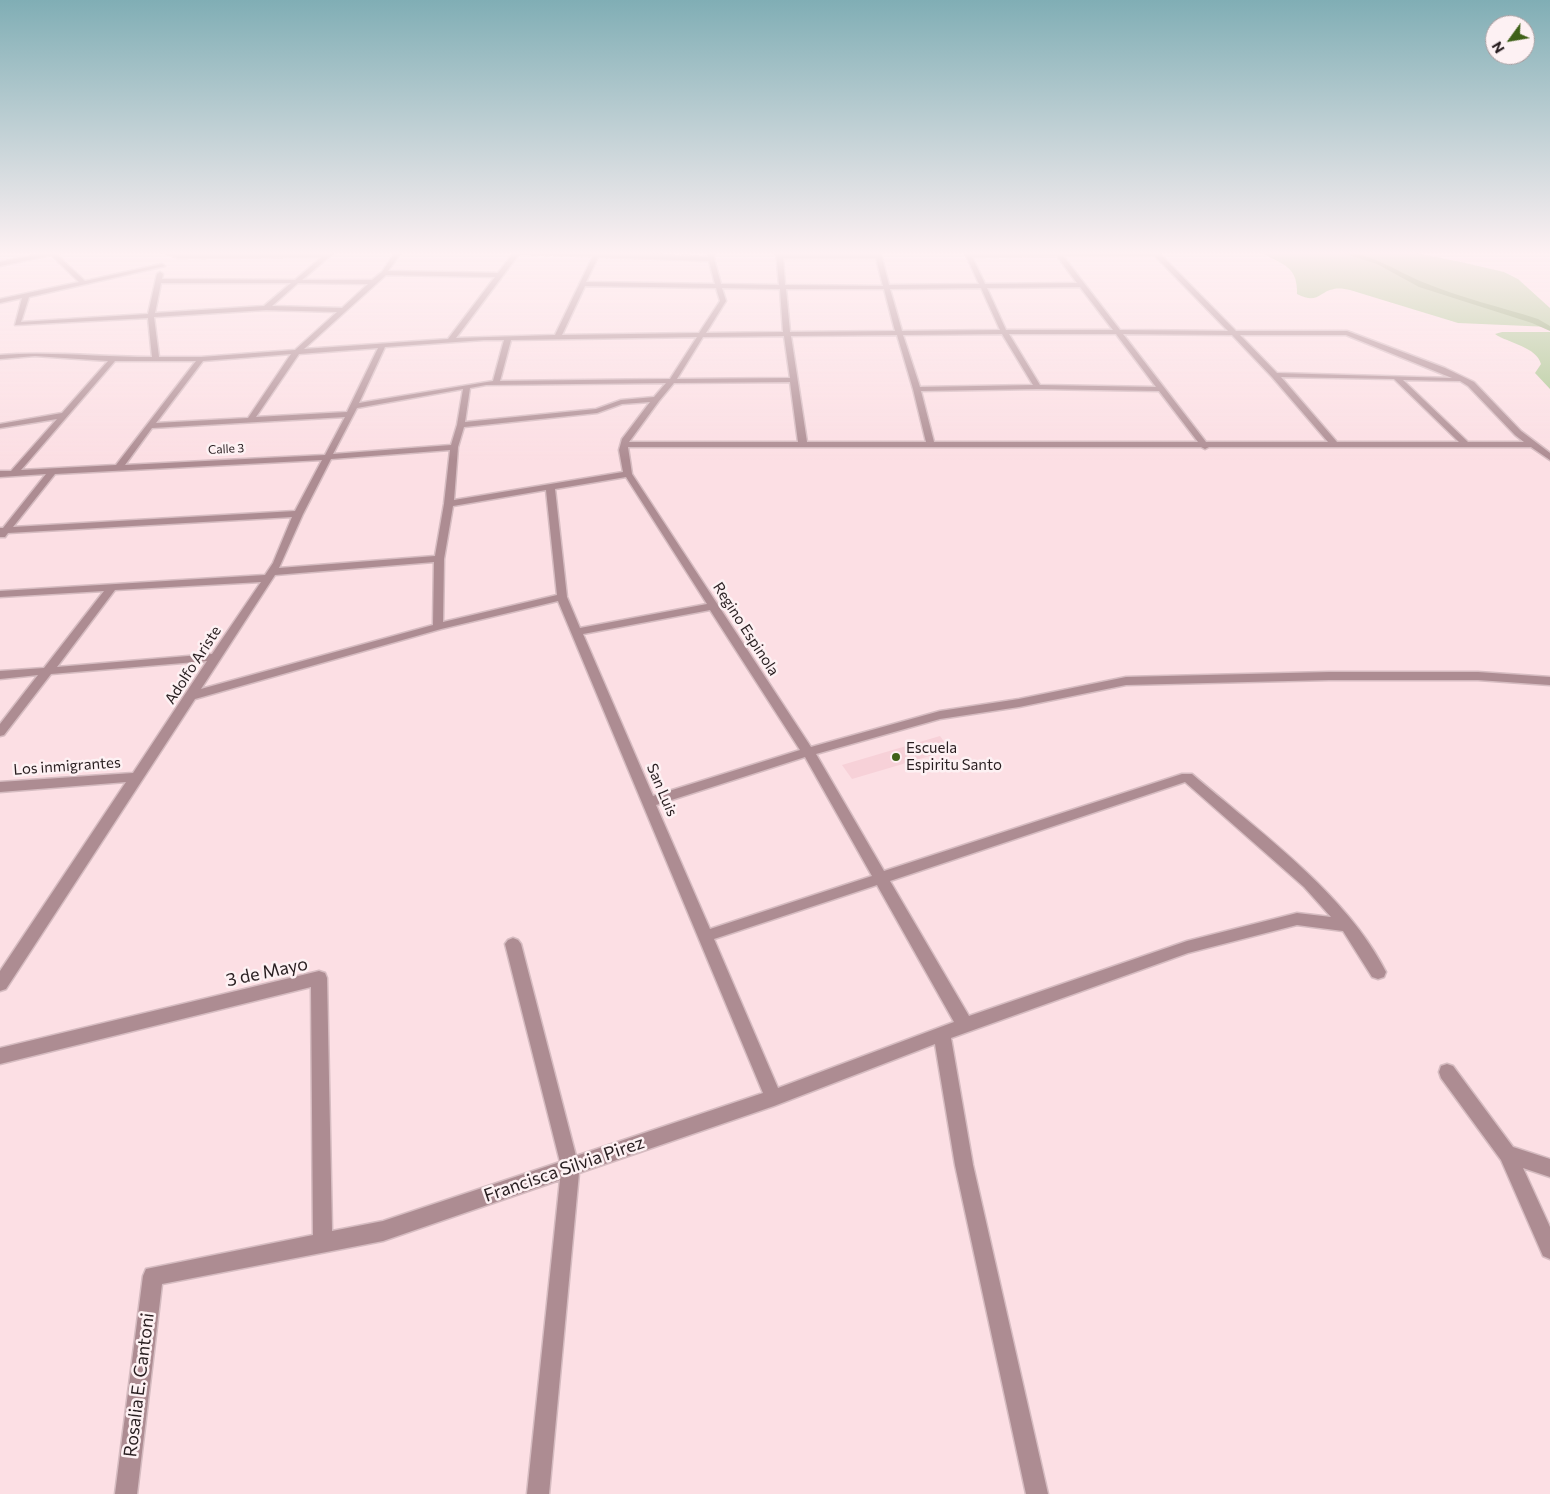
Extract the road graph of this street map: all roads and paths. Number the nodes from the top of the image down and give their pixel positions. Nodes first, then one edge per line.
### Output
1 (18, 321) edge
2 (72, 321) edge
3 (152, 321) edge
4 (331, 321) edge
5 (465, 321) edge
6 (565, 321) edge
7 (711, 321) edge
8 (786, 321) edge
9 (896, 321) edge
10 (999, 321) edge
11 (1107, 321) edge
12 (1223, 321) edge
13 (899, 332) junction
14 (1004, 332) junction
15 (1116, 332) junction
16 (1234, 332) junction
17 (787, 334) junction
18 (702, 335) junction
19 (508, 338) junction
20 (557, 338) junction
21 (450, 341) junction
22 (382, 346) junction
23 (296, 353) junction
24 (0, 357) edge
25 (113, 359) junction
26 (200, 359) junction
27 (156, 360) junction
28 (1275, 375) junction
29 (1396, 376) junction
30 (673, 380) junction
31 (795, 380) junction
32 (1464, 380) junction
33 (496, 382) junction
34 (467, 386) junction
35 (1038, 387) junction
36 (917, 389) junction
37 (1160, 389) junction
38 (656, 399) junction
39 (352, 410) junction
40 (65, 415) junction
41 (250, 420) junction
42 (461, 424) junction
43 (0, 426) edge
44 (150, 426) junction
45 (1334, 444) junction
46 (1466, 444) junction
47 (1534, 444) junction
48 (624, 445) junction
49 (803, 445) junction
50 (931, 445) junction
51 (1205, 446) junction
52 (454, 447) junction
53 (327, 457) junction
54 (1550, 457) edge
55 (118, 468) junction
56 (52, 472) junction
57 (0, 474) edge
58 (13, 474) junction
59 (628, 474) junction
60 (550, 487) junction
61 (449, 504) junction
62 (298, 514) junction
63 (2, 533) edge
64 (439, 559) junction
65 (271, 575) junction
66 (112, 586) junction
67 (0, 594) edge
68 (562, 597) junction
69 (713, 606) junction
70 (438, 627) junction
71 (576, 632) junction
72 (216, 658) junction
73 (45, 672) junction
74 (0, 675) edge
75 (1550, 682) edge
76 (190, 696) junction
77 (0, 732) edge
78 (808, 752) junction
79 (137, 777) junction
80 (0, 787) edge
81 (649, 802) junction
82 (881, 879) junction
83 (1346, 925) junction
84 (706, 936) junction
85 (513, 944) dead end
86 (1378, 972) dead end
87 (0, 984) edge
88 (965, 1025) junction
89 (942, 1034) junction
90 (0, 1056) edge
91 (1447, 1072) dead end
92 (774, 1098) junction
93 (1507, 1154) junction
94 (570, 1167) junction
95 (1550, 1168) edge
96 (323, 1241) junction
97 (1550, 1249) edge
98 (153, 1276) joint
99 (126, 1494) edge
100 (538, 1494) edge
101 (1037, 1494) edge

1 - 2 street
3 - 27 street
4 - 23 street
5 - 21 street
6 - 20 street
7 - 18 street
8 - 17 street
9 - 13 street
10 - 14 street
11 - 15 street
12 - 16 street
13 - 14 street
13 - 17 street
13 - 36 street
14 - 15 street
14 - 35 street
15 - 16 street
15 - 37 street
16 - 28 street
16 - 32 street
17 - 18 street
17 - 31 street
18 - 20 street
18 - 30 street
19 - 20 street
19 - 21 street
19 - 33 street
21 - 22 street
22 - 23 street
22 - 39 street, Adolfo Ariste
23 - 26 street
23 - 41 street
24 - 25 street
25 - 27 street
25 - 40 street
26 - 27 street
26 - 44 street
28 - 29 street
28 - 45 street
29 - 32 street
29 - 46 street
30 - 31 street
30 - 33 street
30 - 38 street
31 - 49 street
32 - 47 street
33 - 34 street
34 - 39 street
34 - 42 street
35 - 36 street
35 - 37 street
36 - 50 street
37 - 51 street
38 - 42 street
38 - 48 street
39 - 41 street
39 - 53 street, Adolfo Ariste
40 - 43 street
40 - 58 street
41 - 44 street
42 - 52 street
44 - 55 street
45 - 46 street
45 - 51 street
46 - 47 street
47 - 54 street
48 - 49 street
48 - 59 street, Regino Espinola
49 - 50 street
50 - 51 street
52 - 53 street, Calle 3
52 - 61 street
53 - 55 street, Calle 3
53 - 62 street, Adolfo Ariste
55 - 56 street, Calle 3
56 - 58 street, Calle 3
56 - 63 street
57 - 58 street, Calle 3
59 - 60 street
59 - 69 street, Regino Espinola
60 - 61 street
60 - 68 street, San Luis
61 - 64 street
62 - 63 street
62 - 65 street, Adolfo Ariste
64 - 65 street
64 - 70 street
65 - 66 street
65 - 72 street, Adolfo Ariste
66 - 67 street
66 - 73 street
68 - 70 street
68 - 71 street, San Luis
69 - 71 street
69 - 78 street, Regino Espinola
70 - 76 street
71 - 81 street, San Luis
72 - 73 street
72 - 76 street, Adolfo Ariste
73 - 74 street
73 - 77 street
75 - 78 street
76 - 79 street, Adolfo Ariste
78 - 81 street
78 - 82 street, Regino Espinola
79 - 80 street, Los inmigrantes
79 - 87 street, Adolfo Ariste
81 - 84 street, San Luis
82 - 83 street
82 - 84 street
82 - 88 street, Regino Espinola
83 - 86 street
83 - 88 street, Francisca Silvia Pirez
84 - 92 street, San Luis
85 - 94 street
88 - 89 street, Francisca Silvia Pirez
89 - 92 street, Francisca Silvia Pirez
89 - 101 street
90 - 96 street, 3 de Mayo
91 - 93 street
92 - 94 street, Francisca Silvia Pirez
93 - 95 street
93 - 97 street
94 - 96 street, Francisca Silvia Pirez
94 - 100 street
96 - 98 street, Francisca Silvia Pirez
98 - 99 street, Rosalia E. Cantoni

